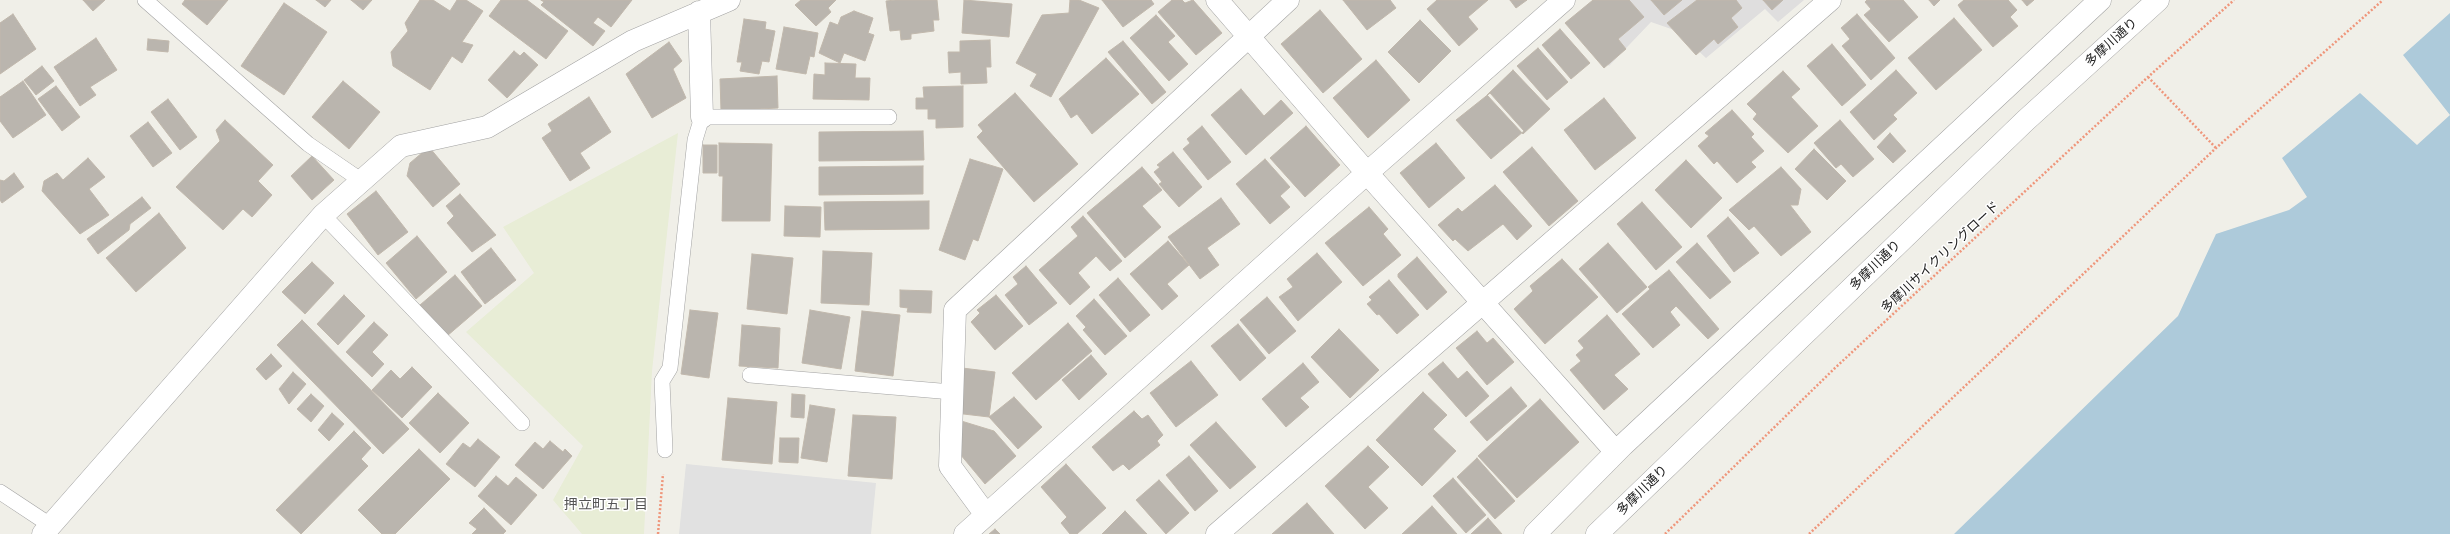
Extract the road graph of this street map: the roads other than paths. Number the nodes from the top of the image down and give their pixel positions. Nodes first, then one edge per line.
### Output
1 (145, 0) edge
2 (729, 0) edge
3 (1216, 0) edge
4 (1288, 0) edge
5 (1564, 0) edge
6 (1830, 0) edge
7 (2100, 0) edge
8 (2158, 0) edge
9 (699, 12) junction
10 (1247, 36) junction
11 (702, 117) junction
12 (889, 117) dead end
13 (1367, 173) junction
14 (362, 181) junction
15 (323, 215) junction
16 (1482, 302) junction
17 (750, 375) dead end
18 (952, 392) junction
19 (522, 423) dead end
20 (665, 450) road end
21 (1616, 452) junction
22 (0, 492) edge
23 (986, 515) junction
24 (47, 530) edge
25 (965, 534) edge
26 (1217, 534) edge
27 (1535, 534) edge
28 (1597, 534) edge

1 - 14 lane
2 - 9 street
3 - 10 street
4 - 10 street
5 - 13 street
6 - 16 street
7 - 21 street
8 - 28 street, 多摩川通り
9 - 11 street
9 - 14 street
10 - 13 street
10 - 18 street
11 - 12 lane
11 - 20 lane
13 - 16 street
13 - 23 street
14 - 15 street
15 - 19 lane
15 - 24 street
16 - 21 street
16 - 26 street
17 - 18 lane
18 - 23 street
21 - 27 street
22 - 24 lane
23 - 25 street

